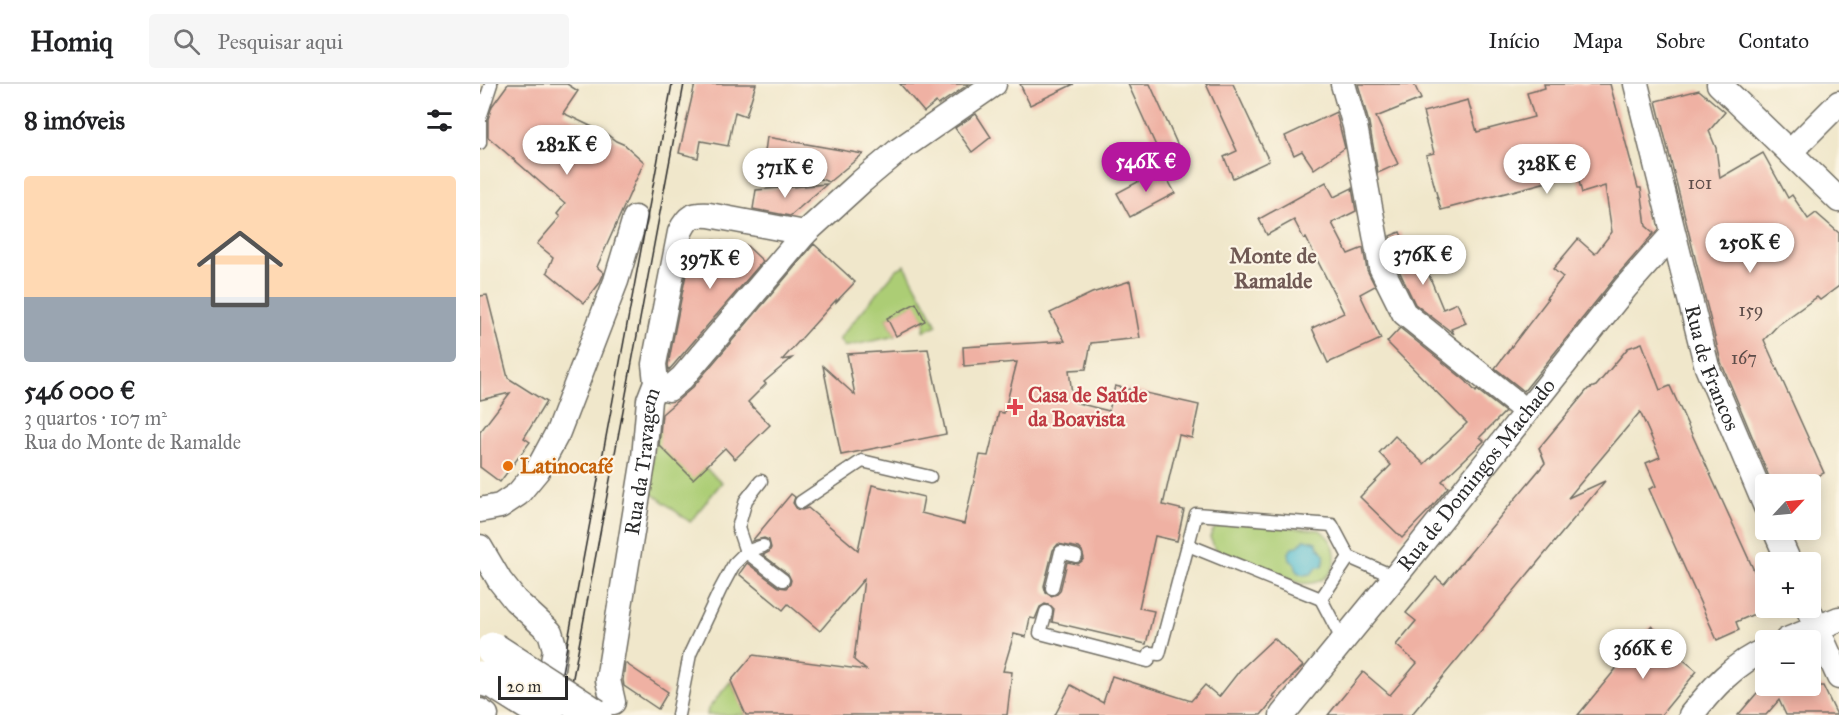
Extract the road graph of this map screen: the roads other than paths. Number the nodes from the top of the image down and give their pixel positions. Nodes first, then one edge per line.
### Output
1 (491, 84) edge
2 (994, 84) edge
3 (1343, 84) edge
4 (1636, 84) edge
5 (1719, 84) edge
6 (1839, 103) edge
7 (480, 143) edge
8 (1790, 152) junction
9 (1839, 200) edge
10 (635, 218) dead end
11 (805, 233) junction
12 (1672, 235) junction
13 (656, 382) junction
14 (1526, 411) junction
15 (930, 477) dead end
16 (761, 481) dead end
17 (1755, 481) edge
18 (801, 502) dead end
19 (480, 510) edge
20 (1188, 544) junction
21 (763, 546) dead end
22 (480, 547) edge
23 (746, 552) junction
24 (1076, 556) dead end
25 (1349, 557) junction
26 (1395, 578) junction
27 (783, 580) dead end
28 (1052, 588) dead end
29 (1321, 599) junction
30 (1046, 612) dead end
31 (1812, 618) edge
32 (1839, 619) edge
33 (1798, 630) edge
34 (1343, 641) junction
35 (493, 649) dead end
36 (1755, 656) edge
37 (1839, 677) edge
38 (480, 678) edge
39 (604, 708) edge
40 (480, 711) edge
41 (486, 715) edge
42 (546, 715) edge
43 (678, 715) edge
44 (1282, 715) edge
45 (1691, 715) edge

1 - 7 lane
2 - 11 street
3 - 14 street
4 - 12 street, Rua de Francos
5 - 8 street
6 - 8 street
8 - 9 street
10 - 19 street
11 - 13 street
11 - 13 street, Rua da Travagem
12 - 14 street, Rua de Domingos Machado
12 - 17 street, Rua de Francos
13 - 39 street, Rua da Travagem
14 - 26 street, Rua de Domingos Machado
15 - 18 lane
16 - 23 lane
20 - 25 lane
20 - 29 lane
20 - 30 lane
21 - 23 lane
22 - 42 street
23 - 27 lane
23 - 43 lane
24 - 28 lane
25 - 26 lane
25 - 29 lane
26 - 34 street, Rua de Domingos Machado
29 - 34 lane
31 - 32 street
31 - 33 street
31 - 37 street
34 - 44 street, Rua de Domingos Machado
35 - 39 main road, bridge
36 - 45 street
38 - 42 main road, bridge
40 - 41 street

